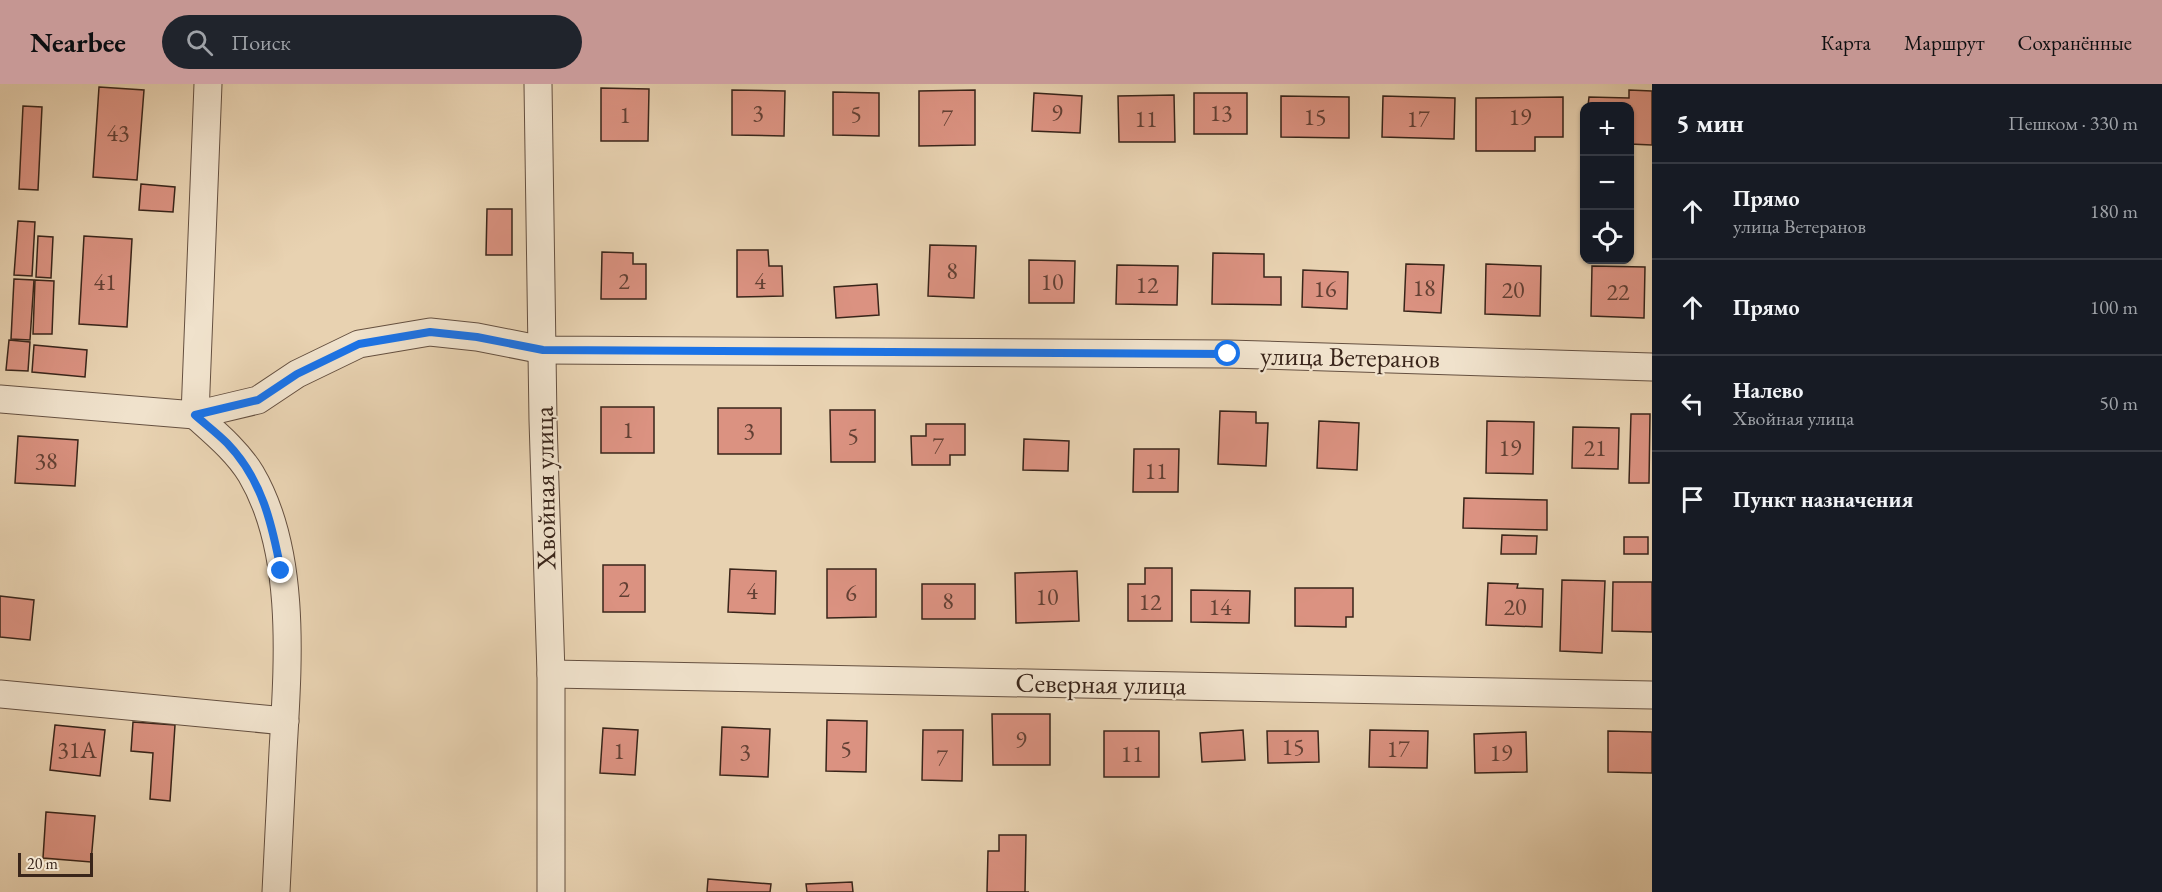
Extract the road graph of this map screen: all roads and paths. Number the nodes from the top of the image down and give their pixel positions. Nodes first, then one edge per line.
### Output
1 (208, 84) edge
2 (538, 84) edge
3 (543, 350) junction
4 (1652, 367) edge
5 (0, 399) edge
6 (195, 415) junction
7 (551, 674) junction
8 (0, 694) edge
9 (1652, 695) edge
10 (285, 721) junction
11 (276, 892) edge
12 (551, 892) edge

1 - 6 street
2 - 3 street, Хвойная улица
3 - 4 street, улица Ветеранов
3 - 6 street, улица Ветеранов
3 - 7 street, Хвойная улица
5 - 6 street, улица Ветеранов
6 - 10 street
7 - 9 street, Северная улица
7 - 12 street, Хвойная улица
8 - 10 street
10 - 11 street

